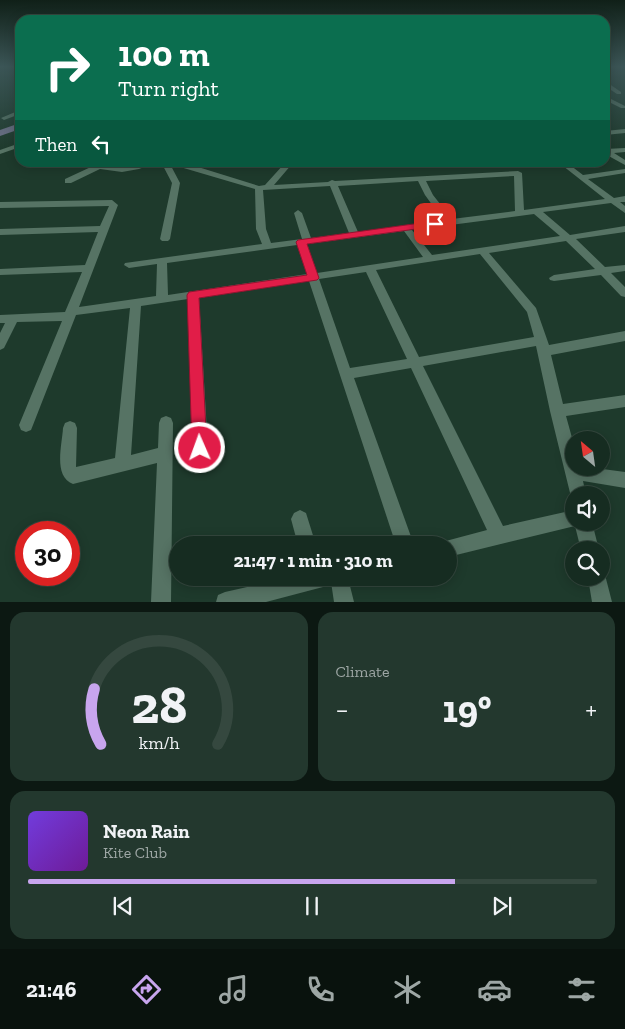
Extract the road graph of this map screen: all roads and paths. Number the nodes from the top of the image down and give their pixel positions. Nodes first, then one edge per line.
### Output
1 (610, 100) edge
2 (624, 107) edge
3 (610, 108) edge
4 (15, 114) edge
5 (4, 118) dead end
6 (15, 128) edge
7 (625, 131) edge
8 (616, 132) junction
9 (0, 133) edge
10 (610, 133) edge
11 (625, 137) edge
12 (15, 147) edge
13 (625, 150) edge
14 (610, 151) edge
15 (0, 152) edge
16 (610, 154) edge
17 (625, 163) edge
18 (96, 167) edge
19 (101, 167) edge
20 (135, 167) edge
21 (168, 167) edge
22 (189, 167) edge
23 (283, 167) edge
24 (518, 167) edge
25 (568, 167) edge
26 (625, 172) edge
27 (518, 173) junction
28 (582, 177) junction
29 (421, 178) junction
30 (68, 181) dead end
31 (332, 182) junction
32 (268, 187) junction
33 (258, 188) junction
34 (625, 198) edge
35 (612, 200) junction
36 (0, 204) edge
37 (625, 210) edge
38 (536, 211) junction
39 (298, 213) dead end
40 (520, 213) junction
41 (449, 222) junction
42 (406, 228) junction
43 (104, 229) junction
44 (625, 229) edge
45 (0, 232) edge
46 (354, 234) junction
47 (569, 238) junction
48 (165, 239) dead end
49 (304, 241) junction
50 (267, 246) junction
51 (482, 251) junction
52 (430, 259) junction
53 (162, 261) junction
54 (129, 265) dead end
55 (88, 268) junction
56 (625, 268) edge
57 (370, 269) junction
58 (603, 271) junction
59 (0, 272) edge
60 (313, 278) junction
61 (554, 278) dead end
62 (625, 293) edge
63 (193, 295) junction
64 (162, 299) junction
65 (136, 303) junction
66 (70, 313) junction
67 (0, 319) edge
68 (13, 319) junction
69 (625, 336) edge
70 (0, 345) edge
71 (543, 346) junction
72 (416, 362) junction
73 (346, 374) junction
74 (625, 401) edge
75 (557, 411) junction
76 (166, 424) dead end
77 (26, 425) dead end
78 (70, 428) dead end
79 (565, 442) edge
80 (200, 448) dead end
81 (165, 454) junction
82 (122, 464) junction
83 (599, 476) edge
84 (625, 480) edge
85 (300, 519) dead end
86 (565, 520) edge
87 (498, 535) junction
88 (305, 536) edge
89 (402, 536) edge
90 (457, 546) edge
91 (287, 586) edge
92 (340, 586) edge
93 (599, 586) edge
94 (161, 602) edge
95 (225, 602) edge
96 (344, 602) edge
97 (602, 602) edge

1 - 2 street
2 - 3 street
4 - 5 street
6 - 9 street
7 - 8 street
8 - 10 street
8 - 11 street
12 - 15 street
13 - 14 street
16 - 17 street
18 - 30 street
19 - 20 street
21 - 48 street
22 - 33 street
23 - 32 street
24 - 27 street
25 - 28 street
26 - 28 street
27 - 29 street
27 - 40 street
28 - 35 street
29 - 31 street
29 - 41 street
31 - 32 street
31 - 46 street
32 - 33 street
33 - 50 street
34 - 35 street
35 - 37 street
35 - 38 street
36 - 43 street
38 - 40 street
38 - 47 street
39 - 49 street
40 - 41 street
41 - 42 street
42 - 46 street
42 - 52 street
43 - 45 street
43 - 55 street
44 - 47 street
46 - 49 street
47 - 51 street
47 - 58 street
49 - 50 street
49 - 60 street
50 - 53 street
51 - 52 street
51 - 71 street
52 - 57 street
53 - 54 street
53 - 64 street
55 - 59 street
55 - 66 street
56 - 58 street
57 - 60 street
57 - 72 street
58 - 61 street
58 - 62 street
60 - 63 street
60 - 73 street
63 - 64 street
63 - 80 street
64 - 65 street
65 - 66 street
65 - 82 street
66 - 68 street
66 - 77 street
67 - 68 street
68 - 70 street
69 - 71 street
71 - 72 street
71 - 75 street
72 - 73 street
72 - 87 street
73 - 89 street
74 - 75 street
75 - 79 street
76 - 81 street
78 - 82 street
81 - 82 street
81 - 94 street
83 - 84 street
85 - 88 street
86 - 87 street
87 - 90 street
91 - 95 street
92 - 96 street
93 - 97 street

